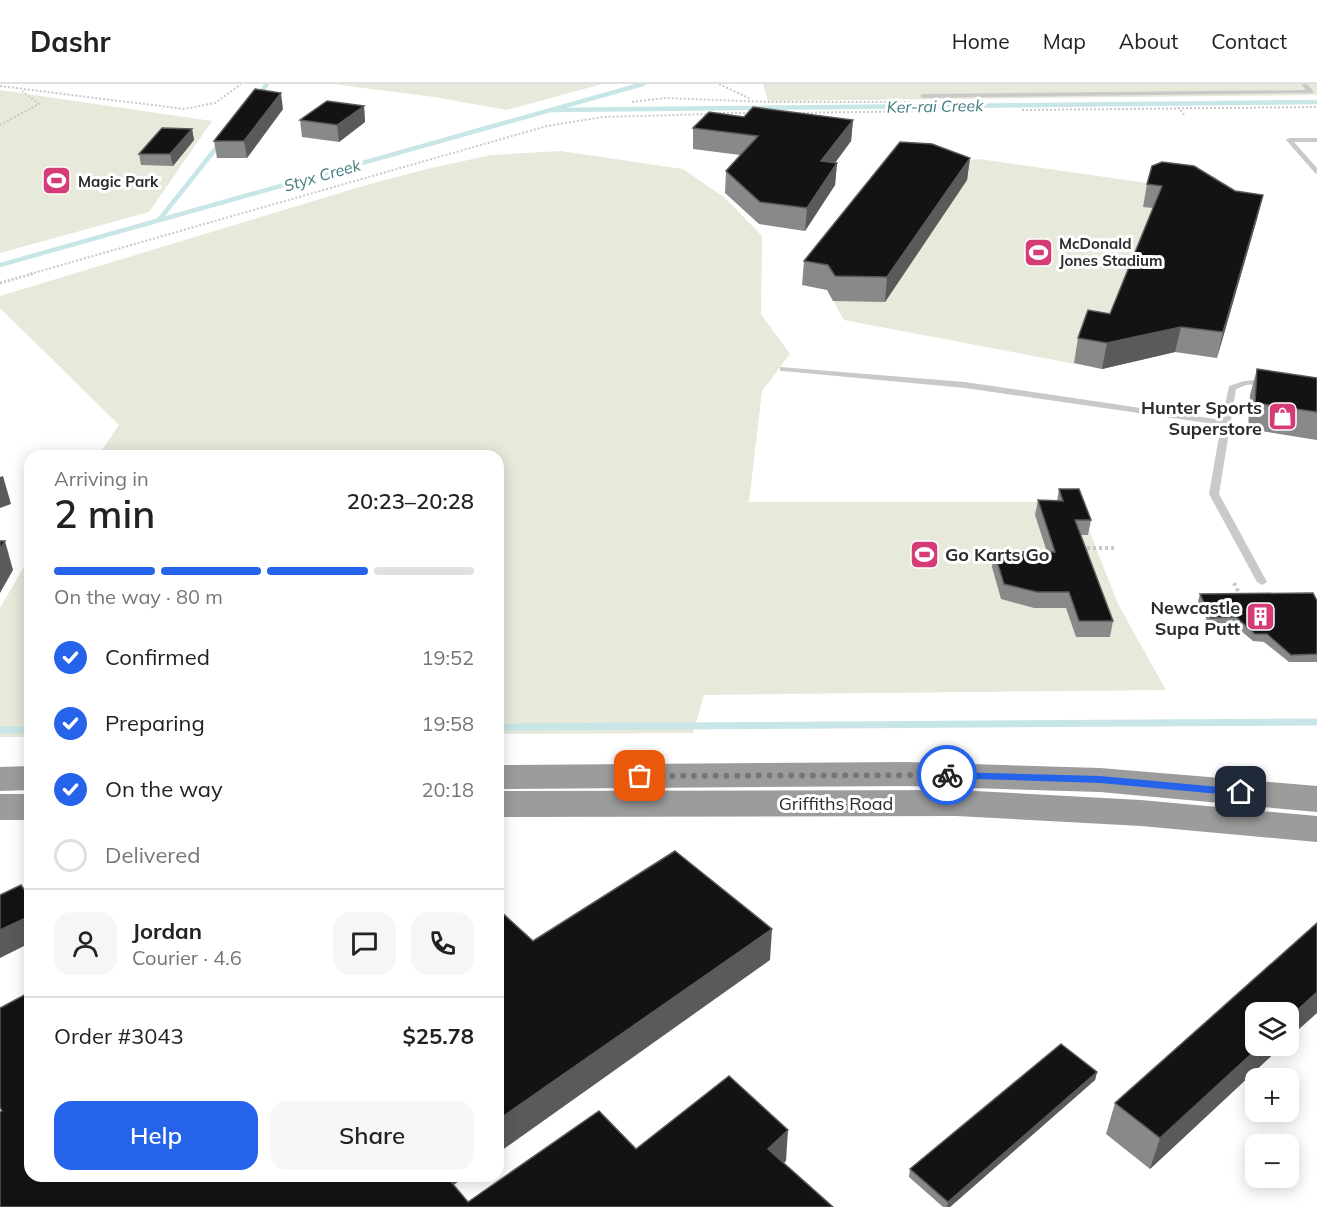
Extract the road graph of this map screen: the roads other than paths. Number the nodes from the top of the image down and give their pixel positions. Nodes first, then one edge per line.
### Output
1 (1275, 84) edge
2 (1304, 84) edge
3 (1282, 92) junction
4 (923, 96) dead end
5 (1317, 140) edge
6 (1317, 172) edge
7 (783, 369) dead end
8 (1282, 383) edge
9 (1227, 423) junction
10 (1262, 582) dead end
11 (504, 777) edge
12 (0, 778) edge
13 (24, 778) edge
14 (664, 790) junction
15 (1317, 799) edge
16 (504, 803) edge
17 (0, 807) edge
18 (24, 807) edge
19 (1317, 829) edge

1 - 3 lane
2 - 3 lane
3 - 4 lane
5 - 6 lane
7 - 9 lane
8 - 9 lane
9 - 10 lane
11 - 14 highway, Griffiths Road
12 - 13 highway
14 - 15 highway, Griffiths Road
14 - 16 highway, Griffiths Road
14 - 19 highway, Griffiths Road
17 - 18 highway

